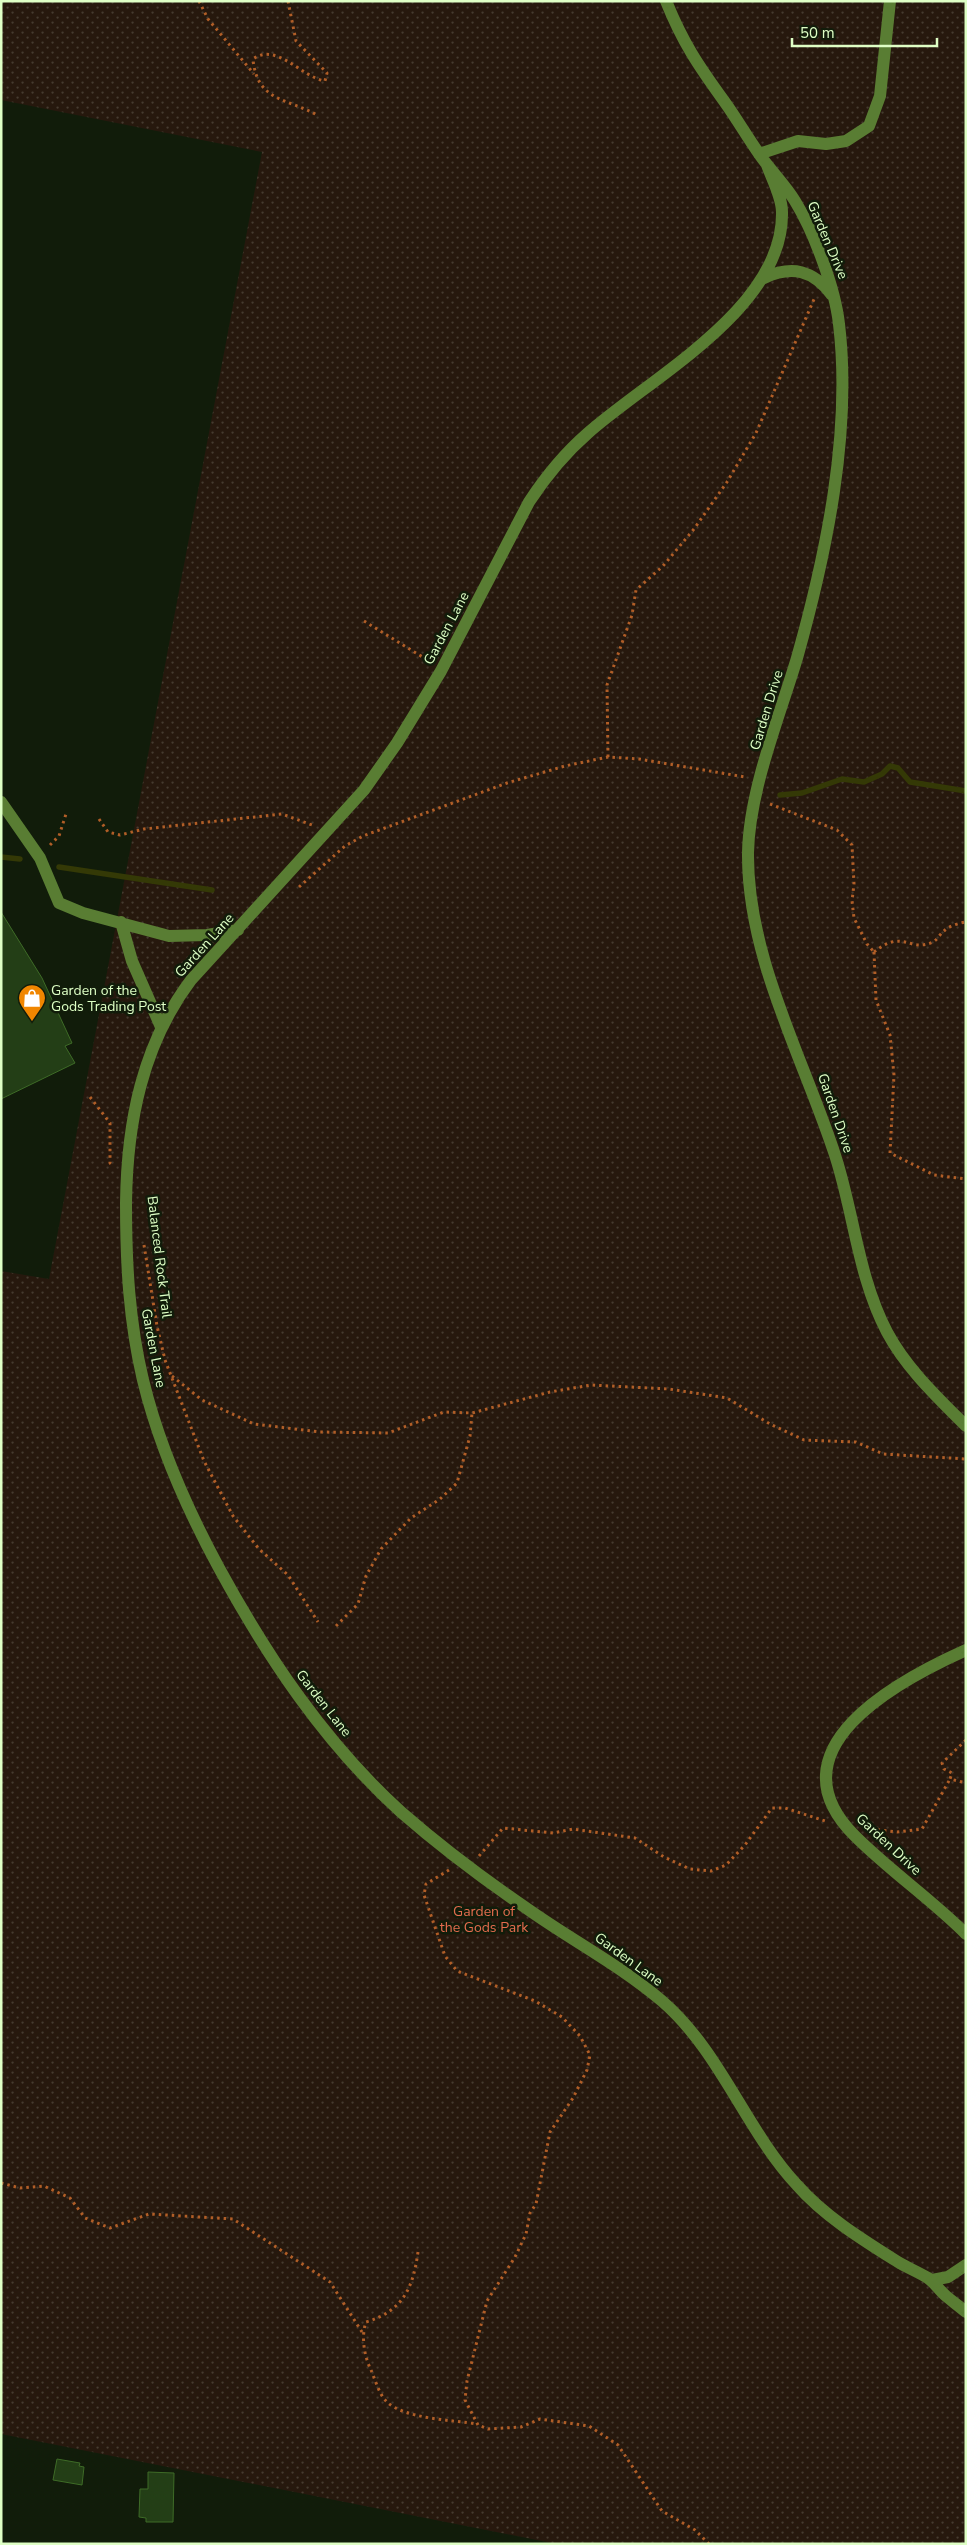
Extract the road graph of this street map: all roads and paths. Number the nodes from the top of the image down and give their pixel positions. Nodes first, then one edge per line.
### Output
1 (199, 1) edge
2 (288, 1) edge
3 (666, 1) edge
4 (890, 1) edge
5 (255, 74) junction
6 (317, 115) dead end
7 (759, 154) junction
8 (767, 165) junction
9 (764, 278) junction
10 (822, 283) junction
11 (835, 299) junction
12 (364, 621) dead end
13 (441, 671) junction
14 (608, 757) junction
15 (757, 797) junction
16 (1, 802) edge
17 (66, 814) dead end
18 (99, 819) dead end
19 (324, 832) junction
20 (345, 846) junction
21 (38, 856) junction
22 (297, 889) dead end
23 (121, 922) junction
24 (966, 922) edge
25 (238, 930) junction
26 (874, 952) junction
27 (161, 1027) junction
28 (90, 1097) dead end
29 (114, 1167) dead end
30 (966, 1179) edge
31 (143, 1236) dead end
32 (171, 1376) junction
33 (472, 1413) junction
34 (966, 1426) edge
35 (966, 1459) edge
36 (318, 1622) dead end
37 (336, 1626) dead end
38 (966, 1650) edge
39 (966, 1740) edge
40 (950, 1779) junction
41 (966, 1783) edge
42 (846, 1825) junction
43 (462, 1862) junction
44 (966, 1934) edge
45 (1, 2182) edge
46 (418, 2252) dead end
47 (966, 2265) edge
48 (932, 2280) junction
49 (966, 2312) edge
50 (362, 2332) junction
51 (478, 2424) junction
52 (709, 2544) edge

1 - 5 path
2 - 5 path
3 - 7 street, Garden Drive
4 - 7 street
5 - 6 path
7 - 8 street, Garden Drive
8 - 9 street, Garden Lane
8 - 11 street, Garden Drive
9 - 10 street
9 - 13 street, Garden Lane
10 - 11 street
10 - 14 path
11 - 15 street, Garden Drive
12 - 13 path
13 - 19 street, Garden Lane
14 - 15 path
14 - 20 path
15 - 26 path
15 - 34 street, Garden Drive
16 - 21 street
17 - 21 path
18 - 19 path
19 - 20 path
19 - 25 street, Garden Lane
20 - 22 path
21 - 23 street
23 - 25 street
23 - 27 street
24 - 26 path
25 - 27 street, Garden Lane
26 - 30 path
27 - 43 street, Garden Lane
28 - 29 path
31 - 32 path, Balanced Rock Trail
32 - 33 path
32 - 36 path, Balanced Rock Trail
33 - 35 path
33 - 37 path
38 - 42 street, Garden Drive
39 - 40 path
40 - 41 path
40 - 42 path
42 - 43 path
42 - 44 street, Garden Drive
43 - 48 street, Garden Lane
43 - 51 path
45 - 50 path
46 - 50 path
47 - 48 street
48 - 49 street, Garden Lane
50 - 51 path
51 - 52 path

